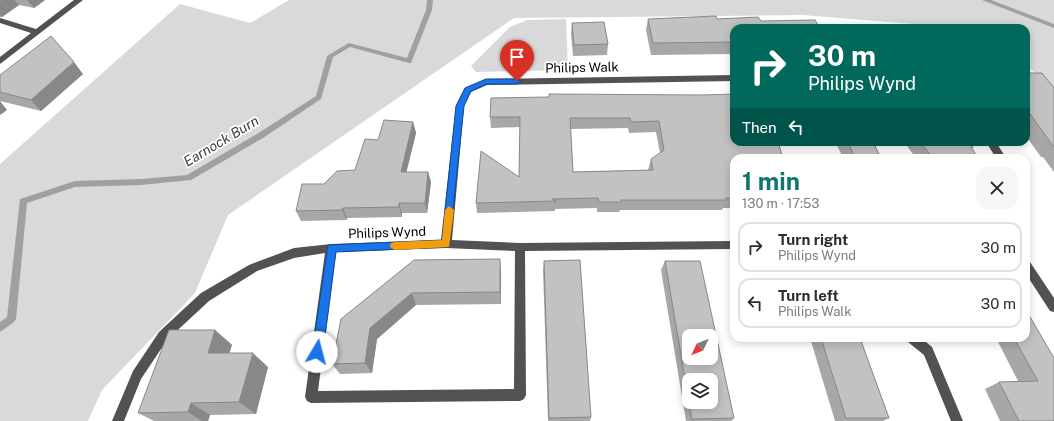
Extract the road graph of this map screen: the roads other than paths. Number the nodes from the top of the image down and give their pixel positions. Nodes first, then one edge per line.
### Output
1 (79, 0) edge
2 (0, 20) edge
3 (37, 32) junction
4 (0, 61) edge
5 (730, 78) edge
6 (446, 244) junction
7 (730, 246) edge
8 (331, 248) junction
9 (520, 248) junction
10 (1030, 271) edge
11 (1054, 307) edge
12 (917, 342) edge
13 (118, 421) edge
14 (958, 421) edge

1 - 3 street
2 - 3 street
3 - 4 street
5 - 6 street, Philips Walk
6 - 8 street, Philips Wynd
6 - 9 street, Philips Wynd
7 - 9 street, Philips Wynd
8 - 9 street
8 - 13 street, Philips Wynd
10 - 11 street
12 - 14 street

